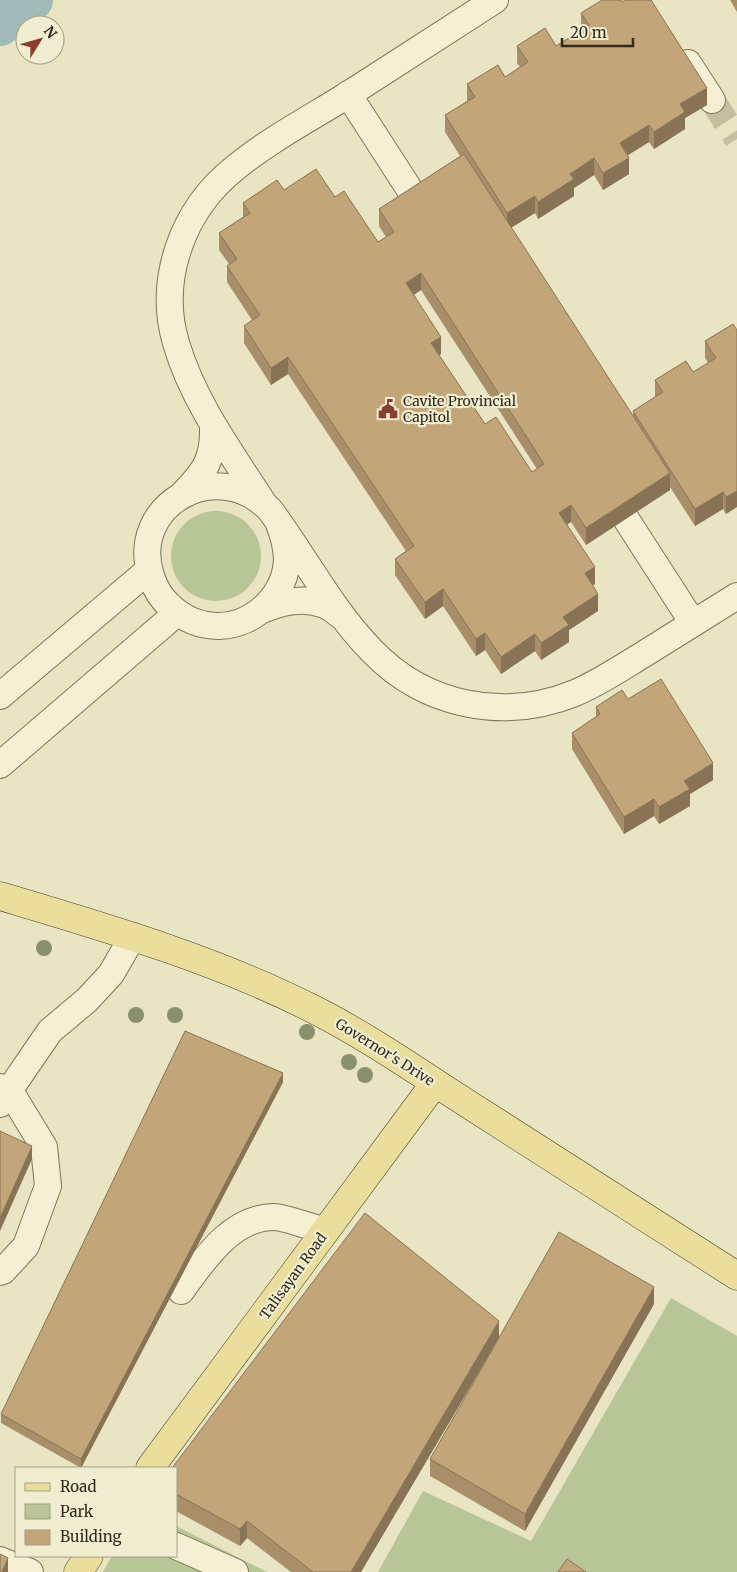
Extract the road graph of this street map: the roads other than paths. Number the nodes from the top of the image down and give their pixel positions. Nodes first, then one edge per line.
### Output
1 (495, 0) edge
2 (674, 42) edge
3 (348, 94) junction
4 (712, 100) tunnel mouth
5 (417, 201) edge
6 (213, 426) junction
7 (181, 496) junction
8 (272, 514) junction
9 (626, 519) edge
10 (149, 570) junction
11 (737, 596) edge
12 (262, 610) junction
13 (177, 613) junction
14 (346, 623) junction
15 (693, 623) junction
16 (0, 696) edge
17 (0, 765) edge
18 (0, 896) edge
19 (133, 936) junction
20 (435, 1083) junction
21 (3, 1094) edge
22 (326, 1231) junction
23 (0, 1272) edge
24 (737, 1276) edge
25 (181, 1291) dead end
26 (151, 1467) edge
27 (178, 1547) edge
28 (88, 1557) edge
29 (0, 1560) edge
30 (30, 1572) edge
31 (78, 1572) edge
32 (236, 1572) edge

1 - 3 street
2 - 4 street
3 - 5 street
3 - 6 street
6 - 7 street
6 - 8 street
7 - 8 street
7 - 10 street
8 - 12 street
8 - 14 street
9 - 15 street
10 - 13 street
10 - 16 street
11 - 15 street
12 - 13 street
12 - 14 street
13 - 17 street
14 - 15 street
18 - 19 main road, Governor's Drive
19 - 20 main road, Governor's Drive
19 - 21 street
20 - 22 main road, Talisayan Road
20 - 24 main road, Governor's Drive
21 - 23 street
22 - 25 street
22 - 26 main road, Talisayan Road
27 - 32 street
28 - 31 main road
29 - 30 street

